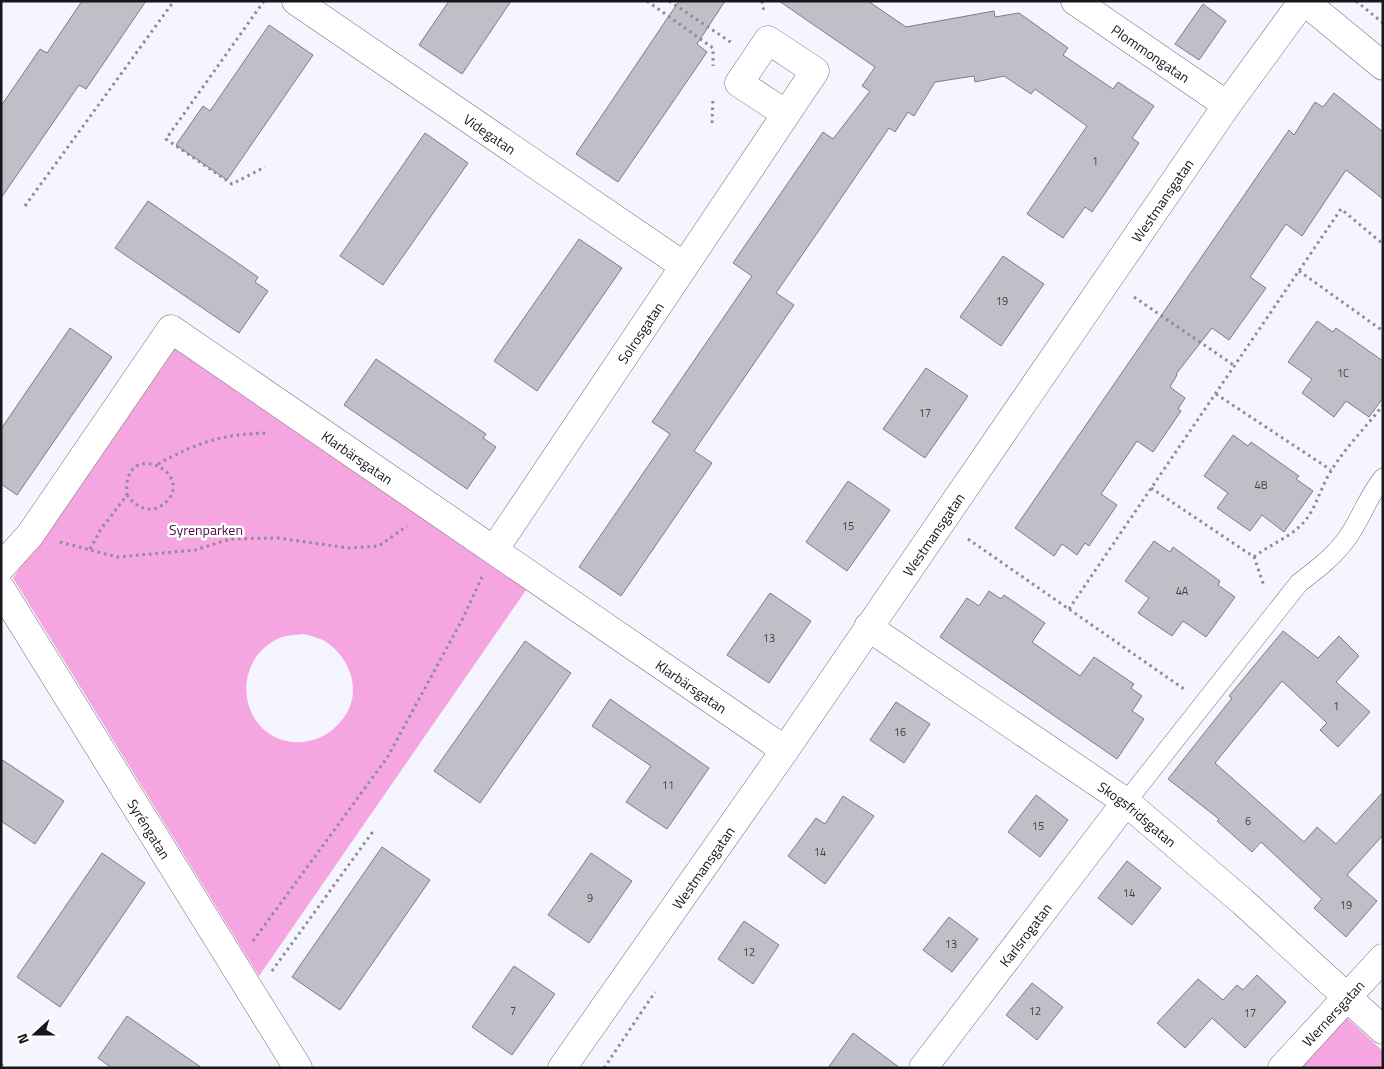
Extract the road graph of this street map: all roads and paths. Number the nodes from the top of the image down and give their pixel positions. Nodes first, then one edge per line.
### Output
1 (174, 1) edge
2 (264, 1) edge
3 (296, 1) edge
4 (647, 1) edge
5 (669, 1) edge
6 (1074, 1) edge
7 (1304, 1) edge
8 (1356, 1) edge
9 (1383, 23) edge
10 (756, 59) junction
11 (1383, 66) edge
12 (713, 76) dead end
13 (713, 94) dead end
14 (1228, 105) junction
15 (786, 114) junction
16 (712, 123) dead end
17 (265, 167) dead end
18 (25, 206) dead end
19 (1383, 244) edge
20 (684, 266) junction
21 (1299, 271) junction
22 (1134, 297) dead end
23 (1383, 331) edge
24 (1234, 366) junction
25 (1216, 394) junction
26 (1383, 405) edge
27 (302, 419) junction
28 (158, 464) junction
29 (1331, 470) junction
30 (1383, 478) edge
31 (1151, 488) junction
32 (127, 494) junction
33 (430, 506) junction
34 (30, 535) junction
35 (968, 539) dead end
36 (90, 549) junction
37 (494, 550) junction
38 (1254, 557) junction
39 (1, 567) edge
40 (1, 589) edge
41 (1069, 609) junction
42 (1274, 612) junction
43 (868, 627) junction
44 (1204, 702) junction
45 (785, 750) junction
46 (1126, 802) junction
47 (374, 830) dead end
48 (1383, 958) edge
49 (235, 965) junction
50 (254, 996) junction
51 (1347, 998) junction
52 (1383, 1030) edge
53 (1, 1064) edge
54 (4, 1068) edge
55 (298, 1068) edge
56 (562, 1068) edge
57 (923, 1068) edge
58 (1282, 1068) edge

1 - 18 path
2 - 17 path
3 - 20 street, Videgatan
4 - 12 path
5 - 10 path
6 - 14 street, Plommongatan
7 - 11 street
7 - 14 street, Westmansgatan
8 - 9 path
10 - 15 street, Solrosgatan
10 - 15 street, Solrosgatan
13 - 16 path
14 - 43 street, Westmansgatan
15 - 20 street, Solrosgatan
19 - 21 path
20 - 37 street, Solrosgatan
21 - 23 path
21 - 24 path
22 - 24 path
24 - 25 path
25 - 29 path
25 - 31 path
26 - 29 path
27 - 28 path
27 - 33 street, Klarbärsgatan
27 - 34 street, Klarbärsgatan
28 - 32 path
28 - 32 path
29 - 38 path
30 - 42 lane
31 - 38 path
31 - 41 path
32 - 36 path
33 - 36 path
33 - 37 street, Klarbärsgatan
34 - 36 path
34 - 39 street, Klarbärsgatan
35 - 41 path
37 - 45 street, Klarbärsgatan
37 - 49 path
38 - 42 path
40 - 49 street, Syréngatan
41 - 44 path
42 - 44 lane
43 - 45 street, Westmansgatan
43 - 46 street, Skogsfridsgatan
44 - 46 lane
45 - 56 street, Westmansgatan
46 - 51 street, Skogsfridsgatan
46 - 57 street, Karlsrogatan
47 - 50 path
48 - 51 street, Wernersgatan
49 - 50 street, Syréngatan
50 - 55 street, Syréngatan
51 - 52 street, Skogsfridsgatan
51 - 58 street, Wernersgatan
53 - 54 path

